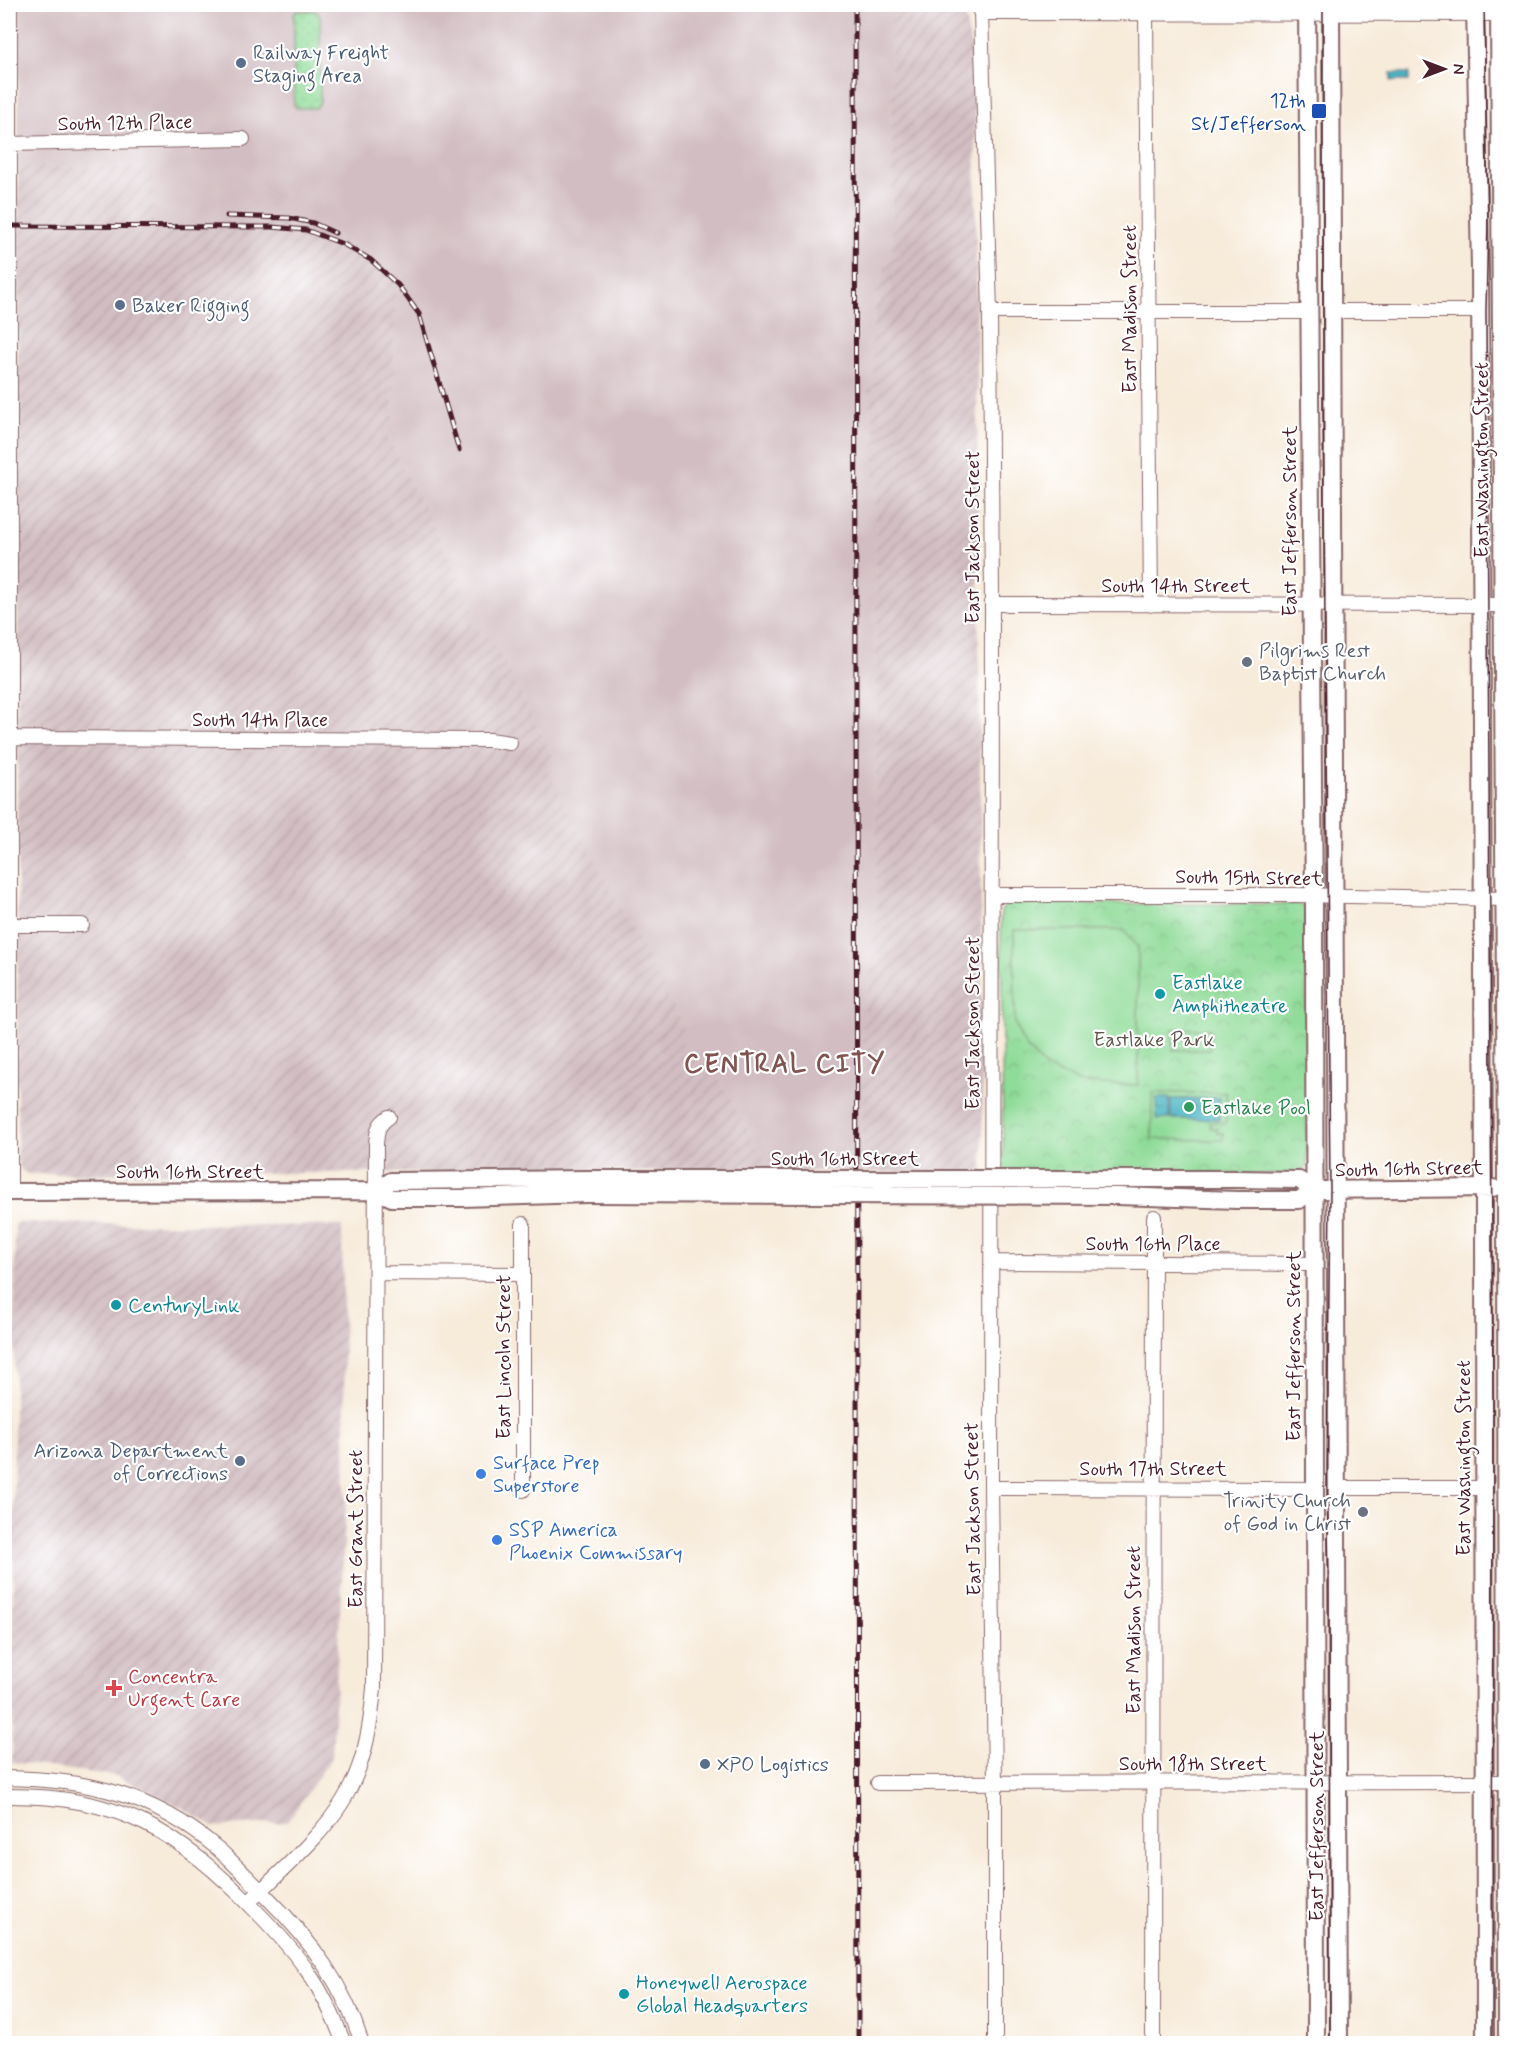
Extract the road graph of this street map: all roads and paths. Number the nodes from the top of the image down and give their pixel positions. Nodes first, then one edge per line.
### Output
1 (10, 4) edge
2 (978, 9) edge
3 (1307, 9) edge
4 (1331, 9) edge
5 (1475, 10) edge
6 (1502, 11) edge
7 (1146, 14) junction
8 (243, 139) dead end
9 (1501, 143) junction
10 (9, 144) junction
11 (1480, 269) junction
12 (1332, 311) junction
13 (1479, 311) junction
14 (990, 312) junction
15 (1149, 312) junction
16 (1310, 312) junction
17 (1505, 312) edge
18 (1332, 360) junction
19 (1310, 464) junction
20 (992, 604) junction
21 (1151, 604) junction
22 (1311, 605) junction
23 (1334, 605) junction
24 (1481, 605) junction
25 (1505, 605) edge
26 (10, 738) junction
27 (510, 743) dead end
28 (1503, 777) junction
29 (1482, 872) junction
30 (992, 895) junction
31 (1314, 896) junction
32 (1335, 897) junction
33 (1482, 898) junction
34 (1507, 899) edge
35 (1335, 923) junction
36 (10, 925) junction
37 (82, 925) dead end
38 (1314, 1037) junction
39 (389, 1116) dead end
40 (586, 1186) junction
41 (1484, 1188) junction
42 (1508, 1188) edge
43 (1314, 1190) junction
44 (1336, 1190) junction
45 (376, 1191) junction
46 (7, 1192) edge
47 (1154, 1217) dead end
48 (523, 1224) dead end
49 (991, 1262) junction
50 (1153, 1263) junction
51 (1314, 1264) junction
52 (376, 1273) junction
53 (523, 1274) junction
54 (1506, 1340) junction
55 (1484, 1442) junction
56 (1152, 1487) junction
57 (991, 1488) junction
58 (1338, 1488) junction
59 (1484, 1488) junction
60 (1314, 1489) junction
61 (523, 1490) dead end
62 (1508, 1490) edge
63 (1337, 1532) junction
64 (1315, 1654) junction
65 (4, 1778) edge
66 (1314, 1782) junction
67 (1337, 1782) junction
68 (1484, 1782) junction
69 (1508, 1782) edge
70 (878, 1783) dead end
71 (995, 1783) junction
72 (1153, 1783) junction
73 (4, 1796) edge
74 (261, 1890) junction
75 (248, 1903) junction
76 (1507, 1931) edge
77 (1337, 1940) junction
78 (307, 1968) junction
79 (348, 2005) junction
80 (1316, 2041) edge
81 (344, 2043) edge
82 (362, 2043) edge
83 (995, 2043) edge
84 (1153, 2043) edge
85 (1338, 2043) edge
86 (1485, 2043) edge
87 (1507, 2043) edge

1 - 10 street
2 - 7 street
2 - 14 street, East Jackson Street
3 - 4 street
3 - 7 street
3 - 16 main road, East Jefferson Street
4 - 5 street
4 - 12 main road, East Jefferson Street
5 - 6 street
5 - 11 main road, East Washington Street
6 - 9 main road, East Washington Street
7 - 15 street, East Madison Street
8 - 10 street, South 12th Place
9 - 11 main road, East Washington Street
9 - 17 main road, East Washington Street
10 - 26 street
11 - 13 main road, East Washington Street
12 - 13 street
12 - 18 main road, East Jefferson Street
13 - 24 main road, East Washington Street
14 - 15 street
14 - 20 street, East Jackson Street
15 - 16 street
15 - 21 street, East Madison Street
16 - 19 main road, East Jefferson Street
17 - 25 main road, East Washington Street
18 - 19 main road
18 - 23 main road, East Jefferson Street
19 - 22 main road, East Jefferson Street
20 - 21 street, South 14th Street
20 - 30 street, East Jackson Street
21 - 22 street, South 14th Street
22 - 23 street, South 14th Street
22 - 31 main road, East Jefferson Street
23 - 24 street, South 14th Street
23 - 32 main road, East Jefferson Street
24 - 25 street, South 14th Street
24 - 29 main road, East Washington Street
25 - 28 main road, East Washington Street
26 - 27 street, South 14th Place
26 - 36 street
28 - 29 main road, East Washington Street
28 - 34 main road, East Washington Street
29 - 33 main road, East Washington Street
30 - 31 street, South 15th Street
30 - 49 street, East Jackson Street
31 - 32 street, South 15th Street
31 - 38 main road, East Jefferson Street
32 - 33 street, South 15th Street
32 - 35 main road, East Jefferson Street
33 - 34 street, South 15th Street
33 - 41 main road, East Washington Street
34 - 42 main road, East Washington Street
35 - 38 main road, East Jefferson Street
35 - 44 main road, East Jefferson Street
36 - 37 street
36 - 46 street
38 - 43 main road, East Jefferson Street
39 - 45 street, East Grant Street
40 - 43 main road, South 16th Street, bridge
40 - 43 main road, South 16th Street, bridge
40 - 45 main road, South 16th Street
41 - 42 main road, South 16th Street
41 - 44 main road, South 16th Street
41 - 55 main road, East Washington Street
42 - 54 main road, East Washington Street
43 - 44 main road, South 16th Street
43 - 51 main road, East Jefferson Street
44 - 58 main road, East Jefferson Street
45 - 46 main road, South 16th Street
45 - 52 street, East Grant Street
47 - 50 street, East Madison Street
48 - 53 street, East Lincoln Street
49 - 50 street, South 16th Place
49 - 57 street, East Jackson Street
50 - 51 street, South 16th Place
50 - 56 street, East Madison Street
51 - 60 main road, East Jefferson Street
52 - 53 street
52 - 74 street, East Grant Street
53 - 61 street, East Lincoln Street
54 - 55 main road
54 - 62 main road, East Washington Street
55 - 59 main road, East Washington Street
56 - 57 street, South 17th Street
56 - 60 street, South 17th Street
56 - 72 street, East Madison Street
57 - 71 street, East Jackson Street
58 - 59 street
58 - 63 main road, East Jefferson Street
59 - 68 main road, East Washington Street
60 - 64 main road, East Jefferson Street
62 - 69 main road, East Washington Street
63 - 64 main road, East Jefferson Street
63 - 67 main road, East Jefferson Street
64 - 66 main road, East Jefferson Street
65 - 74 street
66 - 67 street, South 18th Street
66 - 72 street, South 18th Street
66 - 80 main road, East Jefferson Street
67 - 68 street, South 18th Street
67 - 77 main road, East Jefferson Street
68 - 69 street, South 18th Street
68 - 86 main road, East Washington Street
69 - 76 main road, East Washington Street
70 - 71 street, South 18th Street
71 - 72 street, South 18th Street
71 - 83 street, East Jackson Street
72 - 84 street, East Madison Street
73 - 75 street
74 - 75 street, East Grant Street
74 - 79 street
75 - 78 street
76 - 86 main road, East Washington Street
76 - 87 main road, East Washington Street
77 - 80 main road, East Jefferson Street
77 - 85 main road, East Jefferson Street
78 - 79 street
78 - 81 street
79 - 82 street

